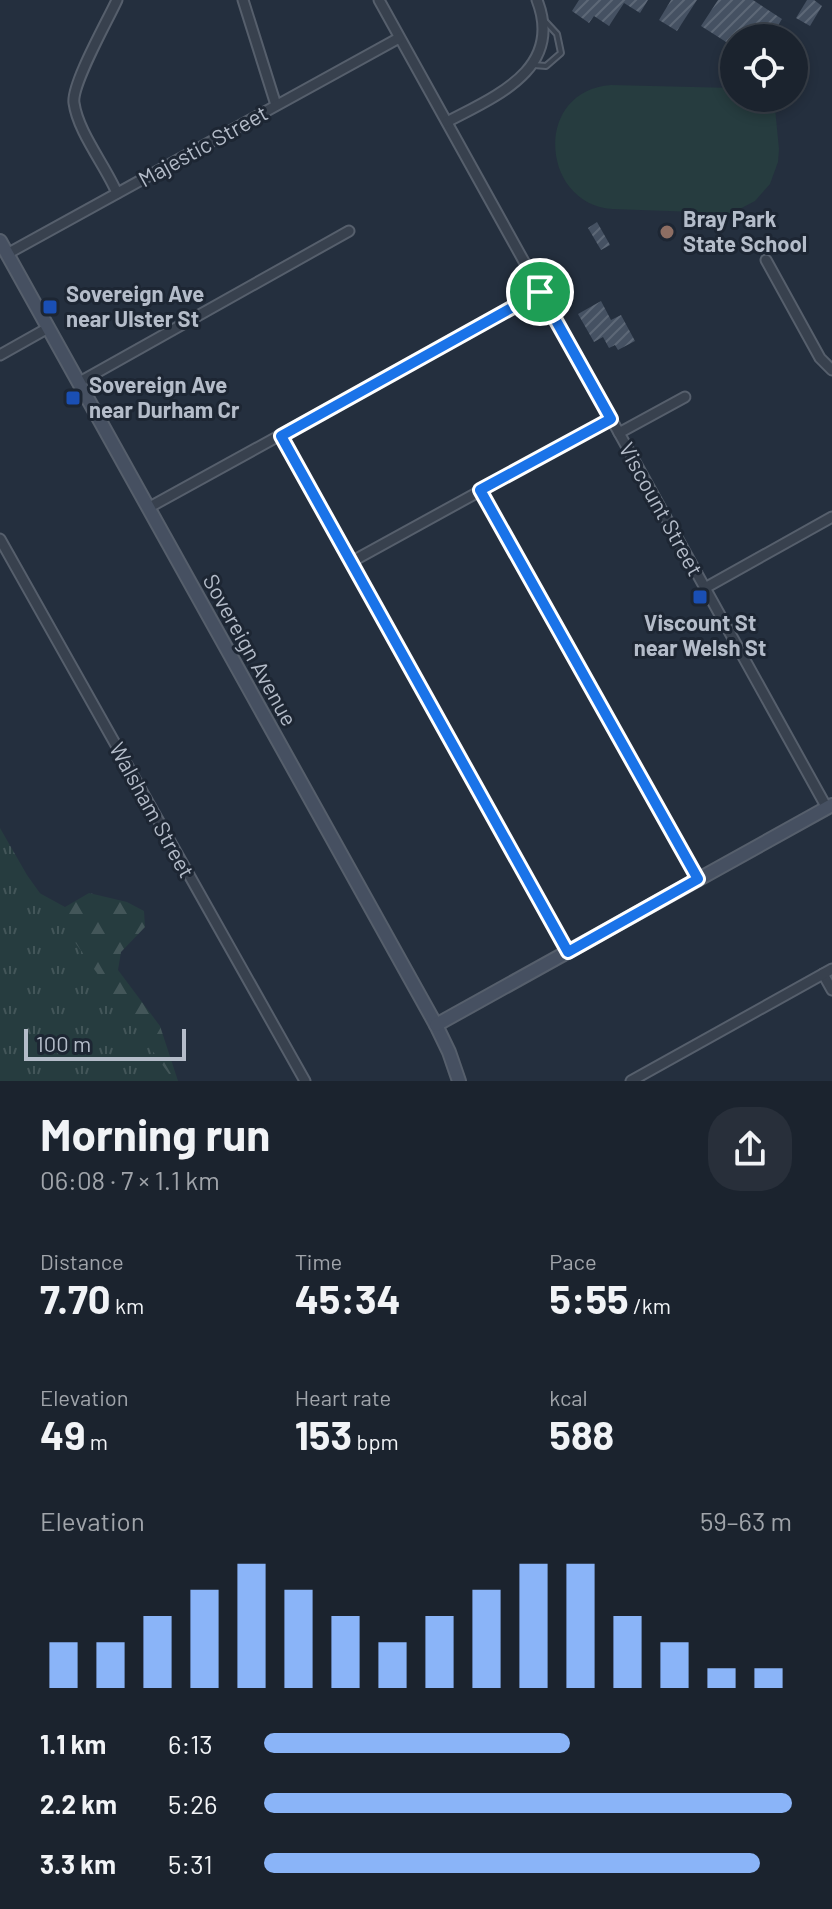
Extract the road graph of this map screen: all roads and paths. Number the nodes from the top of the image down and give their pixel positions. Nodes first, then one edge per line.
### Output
1 (117, 0) edge
2 (243, 0) edge
3 (379, 0) edge
4 (537, 0) edge
5 (543, 18) junction
6 (399, 38) junction
7 (533, 65) junction
8 (276, 105) junction
9 (447, 122) junction
10 (117, 193) junction
11 (349, 231) dead end
12 (0, 241) edge
13 (7, 254) junction
14 (766, 260) dead end
15 (540, 292) junction
16 (48, 328) junction
17 (0, 355) edge
18 (832, 370) edge
19 (78, 383) junction
20 (685, 397) dead end
21 (611, 419) junction
22 (619, 433) junction
23 (281, 436) junction
24 (480, 490) junction
25 (148, 508) junction
26 (832, 517) edge
27 (0, 539) edge
28 (351, 562) junction
29 (705, 588) junction
30 (829, 806) edge
31 (698, 879) junction
32 (568, 952) junction
33 (828, 971) edge
34 (832, 990) edge
35 (436, 1025) junction
36 (305, 1081) edge
37 (459, 1081) edge
38 (631, 1081) edge

1 - 10 street
2 - 8 street
3 - 6 street, Viscount Street
4 - 5 street
5 - 7 street
5 - 7 lane
6 - 8 street, Majestic Street
6 - 9 street, Viscount Street
7 - 9 street
8 - 10 street, Majestic Street
9 - 15 street, Viscount Street
10 - 13 street, Majestic Street
11 - 19 street
12 - 13 street, Sovereign Avenue
13 - 16 street, Sovereign Avenue
14 - 18 street
15 - 21 street, Viscount Street
15 - 23 street
16 - 17 street
16 - 19 street, Sovereign Avenue
19 - 25 street, Sovereign Avenue
20 - 22 street
21 - 22 street, Viscount Street
21 - 24 street
22 - 29 street, Viscount Street
23 - 25 street
23 - 28 street
24 - 28 street
24 - 31 street
25 - 35 street, Sovereign Avenue
26 - 29 street
27 - 36 street, Walsham Street
28 - 32 street
29 - 30 street, Viscount Street
30 - 31 street
31 - 32 street
32 - 35 street
33 - 34 street
33 - 38 street
35 - 37 street, Sovereign Avenue

